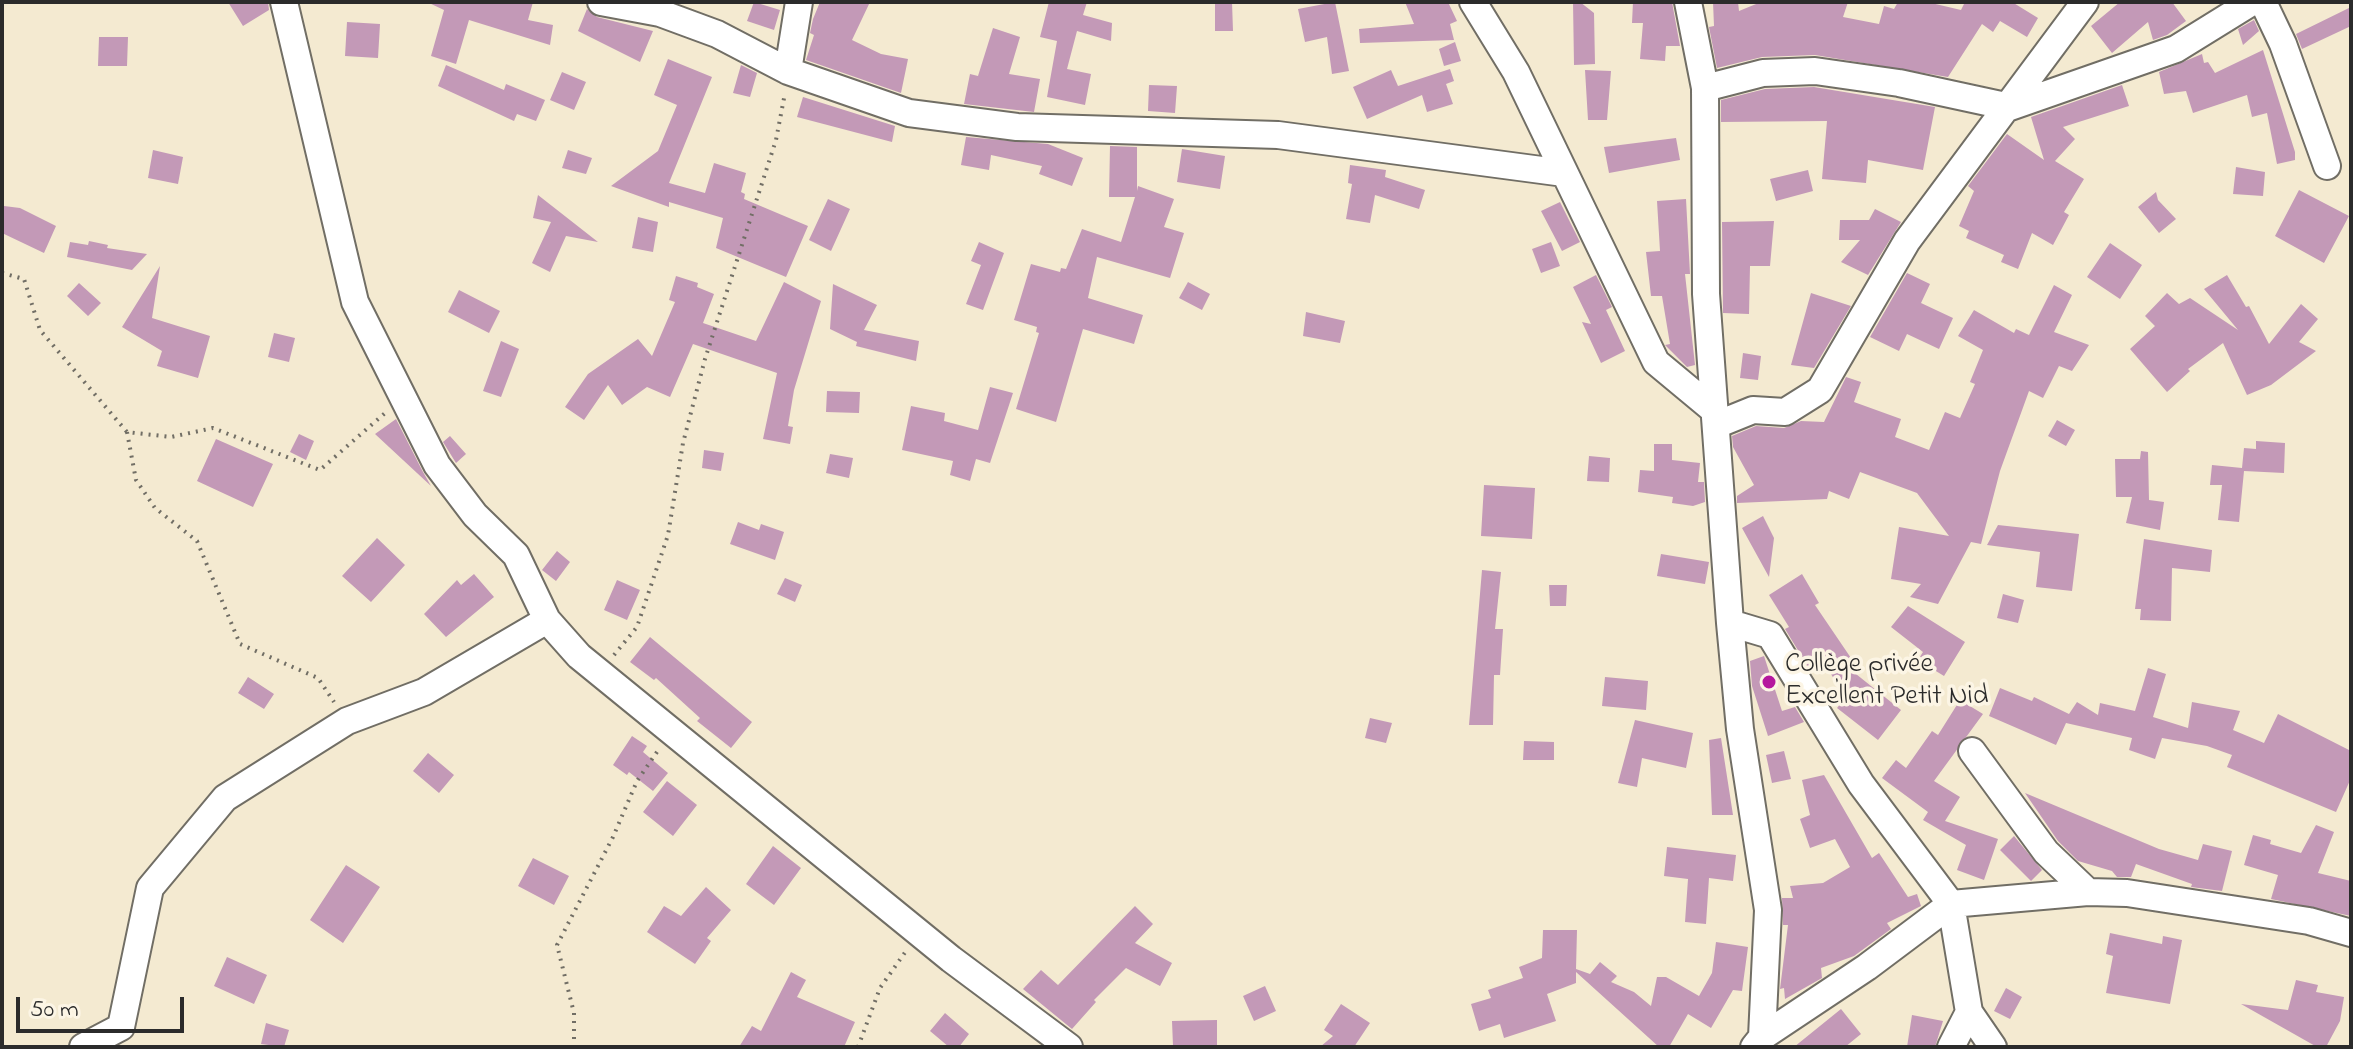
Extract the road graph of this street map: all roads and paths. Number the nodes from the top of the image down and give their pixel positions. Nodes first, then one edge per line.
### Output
1 (284, 2) edge
2 (601, 2) edge
3 (799, 2) edge
4 (1473, 2) edge
5 (1688, 2) edge
6 (2085, 2) edge
7 (2252, 2) edge
8 (2263, 2) edge
9 (788, 71) junction
10 (1705, 88) junction
11 (2010, 107) junction
12 (2327, 166) dead end
13 (1564, 173) junction
14 (2, 273) edge
15 (401, 398) junction
16 (1716, 418) junction
17 (127, 432) junction
18 (547, 620) junction
19 (1730, 623) junction
20 (600, 672) junction
21 (347, 721) junction
22 (671, 730) junction
23 (1972, 751) dead end
24 (2088, 892) junction
25 (1951, 904) junction
26 (919, 932) junction
27 (2351, 933) edge
28 (1969, 1012) junction
29 (126, 1037) edge
30 (1758, 1042) edge
31 (83, 1047) edge
32 (574, 1047) edge
33 (858, 1047) edge
34 (1069, 1047) edge
35 (1951, 1047) edge
36 (1993, 1047) edge

1 - 15 street
2 - 9 street
3 - 9 street
4 - 13 street
5 - 10 street
6 - 11 street
7 - 11 street
8 - 12 street
9 - 13 street
9 - 20 path
10 - 11 street
10 - 16 street
11 - 16 street
13 - 16 street
14 - 17 path
15 - 17 path
15 - 18 street
16 - 19 street
17 - 21 path
18 - 20 street
18 - 21 street
19 - 25 street
19 - 30 street
20 - 22 street
21 - 29 street
22 - 26 street
22 - 32 path
23 - 24 street
24 - 25 street
24 - 27 street
25 - 28 street
25 - 30 street
26 - 33 path
26 - 34 street
28 - 35 street
28 - 36 street
29 - 31 street

